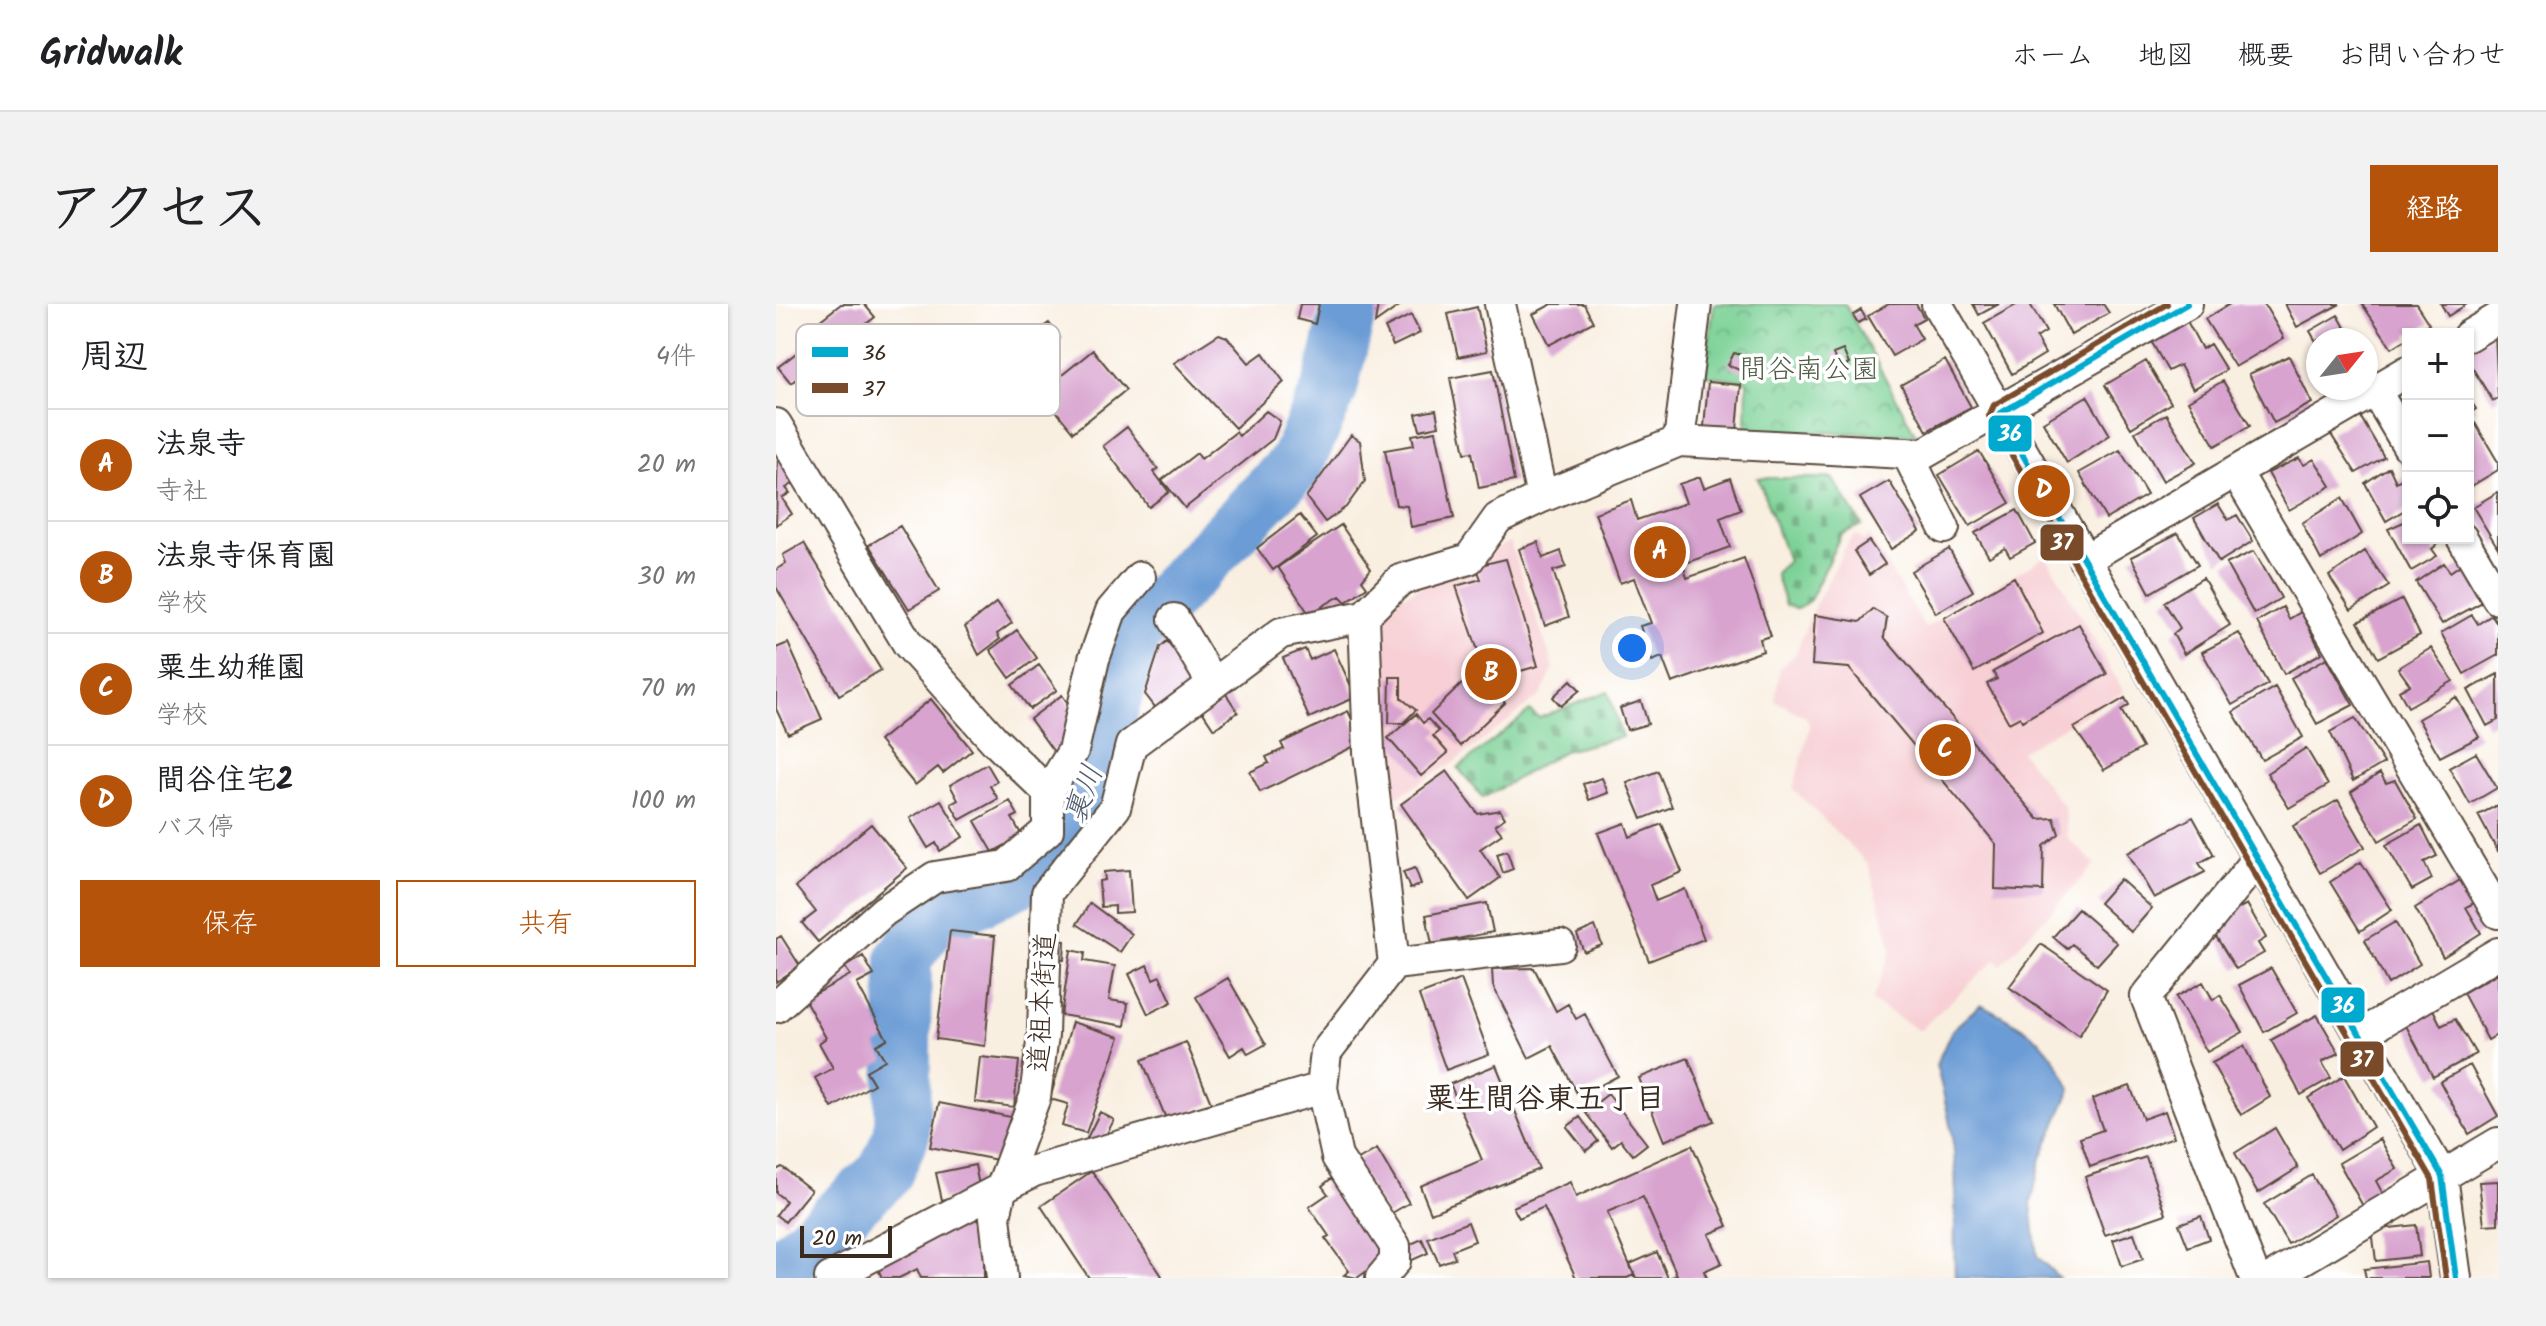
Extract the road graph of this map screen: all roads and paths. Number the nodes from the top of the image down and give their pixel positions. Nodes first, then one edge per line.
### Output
1 (1500, 304) edge
2 (1696, 304) edge
3 (1937, 304) edge
4 (2187, 304) edge
5 (2498, 318) edge
6 (2474, 332) edge
7 (2402, 374) edge
8 (2378, 388) edge
9 (2378, 395) edge
10 (2358, 400) edge
11 (1999, 414) junction
12 (776, 424) edge
13 (2402, 436) edge
14 (1679, 441) junction
15 (1907, 453) junction
16 (2236, 472) junction
17 (1542, 497) junction
18 (1944, 528) dead end
19 (2466, 544) edge
20 (2084, 560) junction
21 (1140, 577) dead end
22 (2498, 599) edge
23 (1364, 616) junction
24 (1174, 619) dead end
25 (1213, 684) junction
26 (1048, 792) junction
27 (1048, 830) junction
28 (1087, 847) junction
29 (2258, 859) junction
30 (2498, 913) edge
31 (1560, 945) dead end
32 (2498, 953) edge
33 (1394, 964) junction
34 (776, 1007) edge
35 (2360, 1035) junction
36 (1322, 1088) junction
37 (2498, 1143) edge
38 (2442, 1176) junction
39 (1002, 1186) junction
40 (830, 1278) edge
41 (1002, 1278) edge
42 (1381, 1278) edge
43 (2255, 1278) edge
44 (2271, 1278) edge
45 (2456, 1278) edge

1 - 17 street
2 - 14 street
3 - 11 street
4 - 11 street
5 - 6 street
7 - 8 street
9 - 13 street
10 - 16 street
11 - 15 street
11 - 20 street
12 - 26 street
14 - 15 street
14 - 17 street
15 - 18 street
16 - 20 street
16 - 30 street
17 - 23 street
19 - 22 street
20 - 29 street
21 - 26 street
23 - 25 street
23 - 33 street
24 - 25 street
25 - 28 street, 道祖本街道
26 - 27 street
27 - 28 street
27 - 34 street
28 - 39 street, 道祖本街道
29 - 35 street
29 - 43 street
31 - 33 street
32 - 35 street
33 - 36 street
35 - 38 street
36 - 39 street
36 - 42 street
37 - 38 street
38 - 44 street
38 - 45 street
39 - 40 street
39 - 41 street, 道祖本街道

